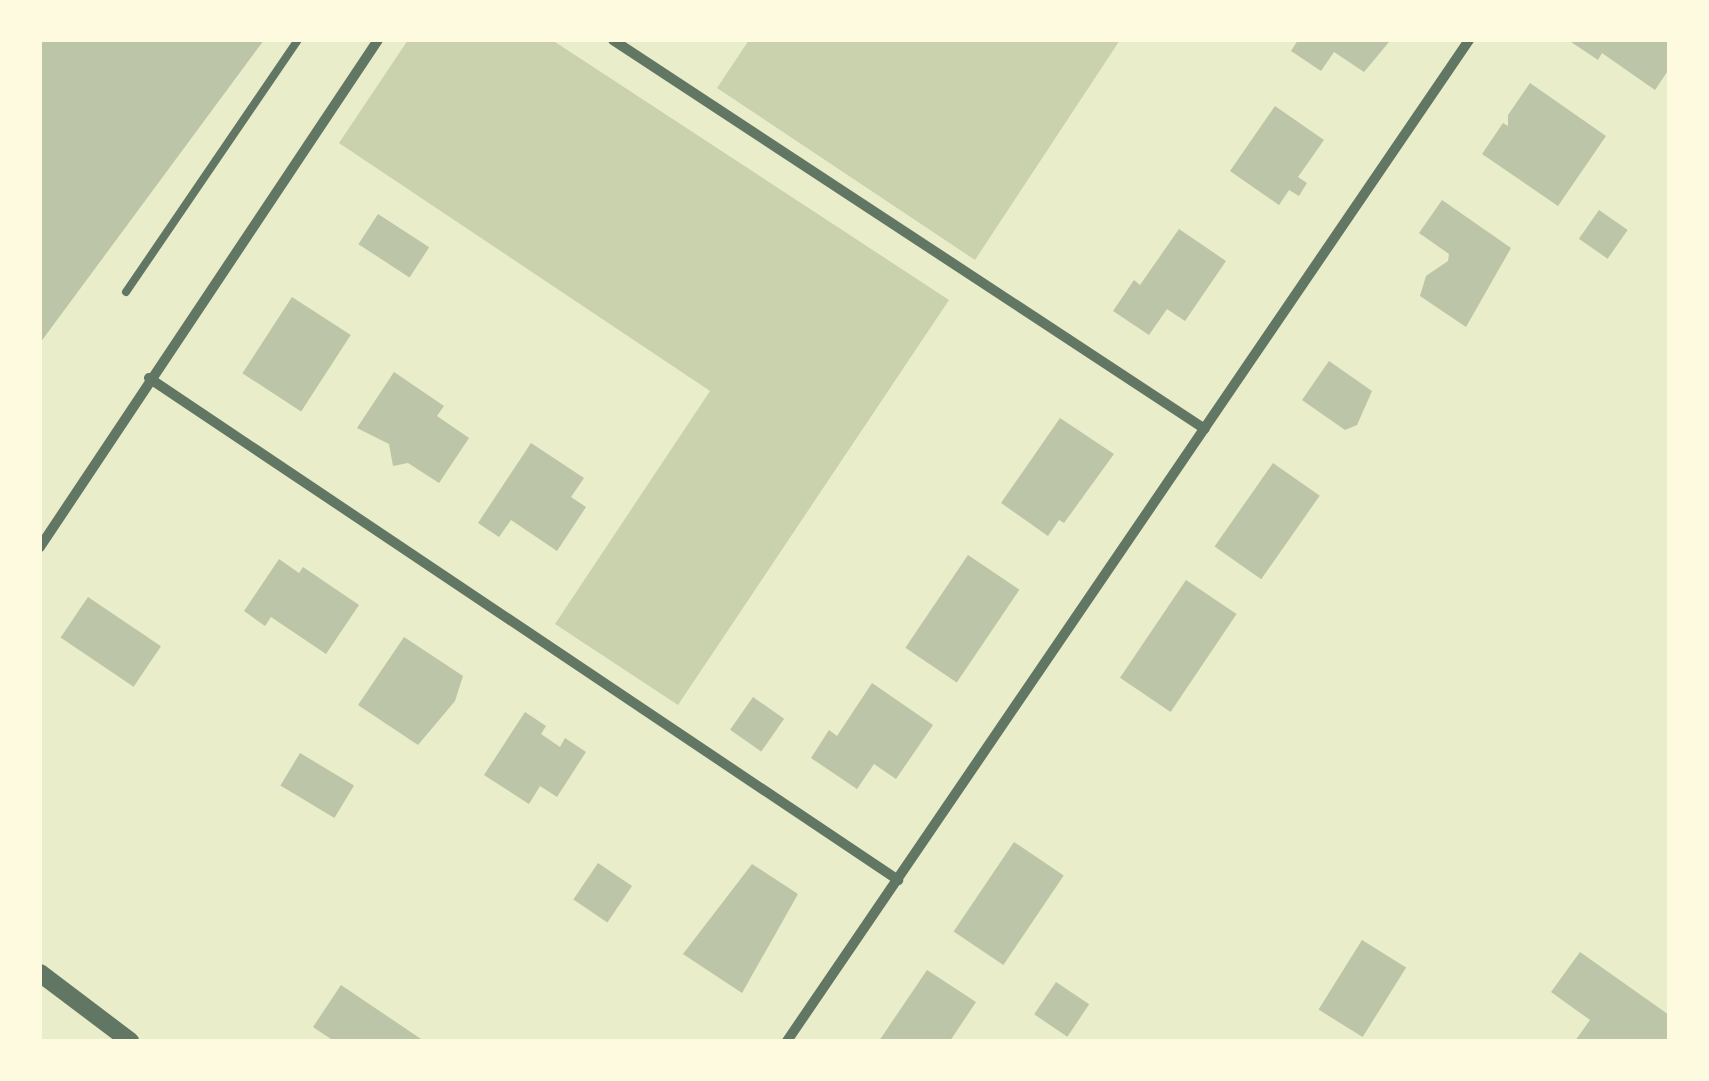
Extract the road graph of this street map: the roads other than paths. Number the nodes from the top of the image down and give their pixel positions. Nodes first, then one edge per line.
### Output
1 (298, 40) edge
2 (378, 40) edge
3 (612, 40) edge
4 (1469, 40) edge
5 (126, 292) dead end
6 (148, 378) junction
7 (1205, 429) junction
8 (40, 547) edge
9 (898, 880) junction
10 (40, 973) edge
11 (130, 1041) edge
12 (787, 1041) edge

1 - 5 lane
2 - 6 street
3 - 7 street
4 - 7 street
6 - 8 street
6 - 9 street
7 - 9 street
9 - 12 street
10 - 11 street

